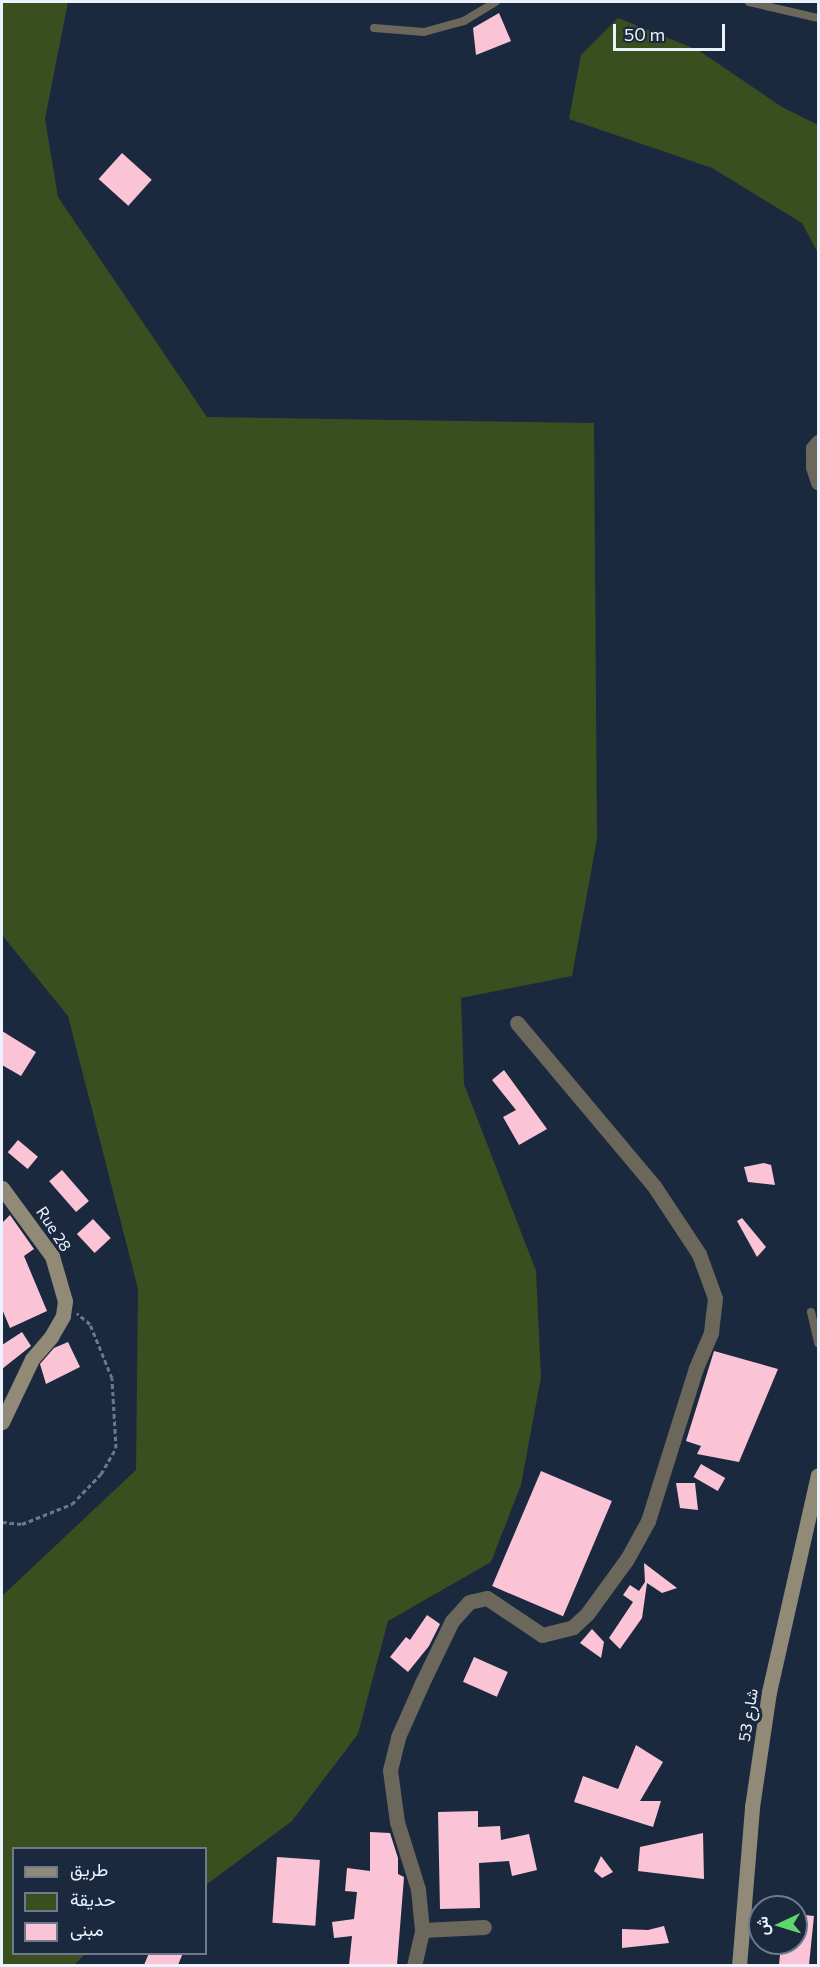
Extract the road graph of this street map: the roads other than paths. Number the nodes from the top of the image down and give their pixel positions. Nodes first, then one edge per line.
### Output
1 (496, 2) edge
2 (749, 2) edge
3 (819, 18) edge
4 (374, 28) dead end
5 (819, 442) edge
6 (819, 482) edge
7 (517, 1023) dead end
8 (2, 1188) edge
9 (811, 1312) dead end
10 (819, 1343) edge
11 (2, 1422) edge
12 (819, 1474) edge
13 (484, 1927) dead end
14 (422, 1930) junction
15 (414, 1965) edge
16 (739, 1965) edge

1 - 4 lane
2 - 3 lane
5 - 6 street
7 - 14 street
8 - 11 street, Rue 28
9 - 10 lane
12 - 16 street, شارع 53
13 - 14 street
14 - 15 street

